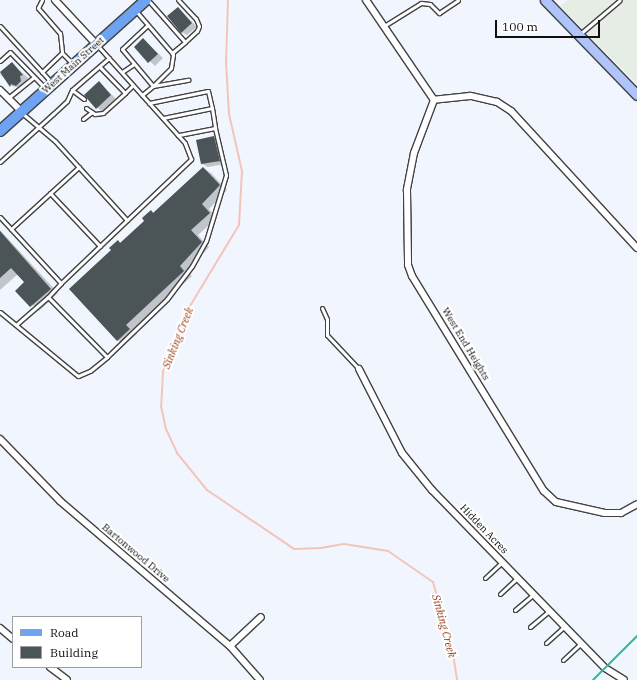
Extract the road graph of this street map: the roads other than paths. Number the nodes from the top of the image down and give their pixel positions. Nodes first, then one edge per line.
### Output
1 (42, 0) edge
2 (55, 0) edge
3 (147, 0) edge
4 (178, 0) edge
5 (366, 0) edge
6 (458, 0) edge
7 (546, 0) edge
8 (620, 0) edge
9 (421, 1) edge
10 (135, 10) junction
11 (148, 25) junction
12 (0, 26) edge
13 (384, 26) junction
14 (578, 36) junction
15 (185, 42) junction
16 (96, 44) junction
17 (62, 53) junction
18 (172, 53) junction
19 (109, 58) junction
20 (0, 61) edge
21 (73, 64) junction
22 (134, 64) junction
23 (100, 67) junction
24 (42, 72) junction
25 (122, 72) junction
26 (34, 77) junction
27 (188, 80) dead end
28 (133, 85) junction
29 (49, 86) junction
30 (154, 86) junction
31 (0, 90) edge
32 (72, 90) junction
33 (124, 93) junction
34 (142, 95) junction
35 (637, 95) edge
36 (8, 98) junction
37 (79, 98) junction
38 (84, 99) dead end
39 (434, 100) junction
40 (80, 102) dead end
41 (149, 103) junction
42 (90, 105) dead end
43 (86, 108) dead end
44 (212, 108) junction
45 (91, 110) junction
46 (21, 111) junction
47 (163, 118) junction
48 (83, 119) dead end
49 (38, 128) junction
50 (215, 128) junction
51 (0, 131) edge
52 (178, 135) junction
53 (0, 162) edge
54 (79, 167) junction
55 (50, 193) junction
56 (0, 217) edge
57 (127, 220) junction
58 (11, 229) junction
59 (100, 246) junction
60 (637, 248) edge
61 (61, 283) junction
62 (48, 297) junction
63 (322, 308) dead end
64 (0, 312) edge
65 (17, 324) junction
66 (106, 357) junction
67 (359, 369) joint
68 (0, 439) edge
69 (637, 504) edge
70 (502, 562) junction
71 (485, 578) dead end
72 (517, 578) junction
73 (500, 594) dead end
74 (533, 595) junction
75 (515, 610) dead end
76 (549, 611) junction
77 (261, 617) dead end
78 (530, 627) dead end
79 (564, 627) junction
80 (0, 628) edge
81 (12, 638) edge
82 (546, 643) dead end
83 (580, 644) junction
84 (230, 646) junction
85 (562, 660) dead end
86 (51, 668) edge
87 (67, 680) edge
88 (260, 680) edge
89 (624, 680) edge

1 - 17 lane
2 - 16 street
3 - 10 main road, West Main Street
3 - 15 lane
4 - 15 lane
5 - 13 street
6 - 9 lane
7 - 14 main road
8 - 14 lane
9 - 13 lane
10 - 11 lane
10 - 16 main road, West Main Street
11 - 18 lane
11 - 22 lane
12 - 24 lane
13 - 39 street
14 - 35 main road
15 - 18 lane
16 - 19 lane
16 - 21 main road, West Main Street
17 - 21 lane
17 - 24 lane
18 - 30 lane
19 - 23 lane
19 - 25 lane
20 - 26 lane
21 - 29 main road, West Main Street
22 - 25 lane
22 - 30 lane
23 - 32 lane
23 - 33 lane
24 - 29 lane
25 - 28 lane
26 - 29 lane
26 - 36 lane
27 - 30 lane
28 - 33 lane
28 - 34 lane
29 - 46 main road, West Main Street
30 - 34 lane
31 - 36 street
32 - 37 lane
32 - 49 lane
33 - 45 lane
34 - 41 lane
36 - 46 street
37 - 38 lane
37 - 40 lane
39 - 60 street
39 - 69 street, West End Heights
41 - 44 lane
41 - 47 lane
42 - 45 lane
43 - 45 lane
44 - 47 lane
44 - 50 lane
45 - 48 lane
46 - 49 lane
46 - 51 main road, West Main Street
47 - 52 lane
49 - 53 lane
49 - 54 lane
50 - 52 lane
50 - 66 lane
52 - 57 lane
54 - 55 lane
54 - 57 lane
55 - 58 lane
55 - 59 lane
56 - 58 lane
57 - 59 lane
58 - 61 lane
59 - 61 lane
61 - 62 lane
62 - 65 lane
62 - 66 lane
63 - 67 lane
64 - 65 lane
65 - 66 lane
67 - 70 street, Hidden Acres
68 - 84 street, Bartonwood Drive
70 - 71 lane
70 - 72 street, Hidden Acres
72 - 73 lane
72 - 74 street, Hidden Acres
74 - 75 lane
74 - 76 street, Hidden Acres
76 - 78 lane
76 - 79 street, Hidden Acres
77 - 84 street
79 - 82 lane
79 - 83 street, Hidden Acres
80 - 81 street
83 - 85 lane
83 - 89 street, Hidden Acres
84 - 88 street, Bartonwood Drive
86 - 87 street

